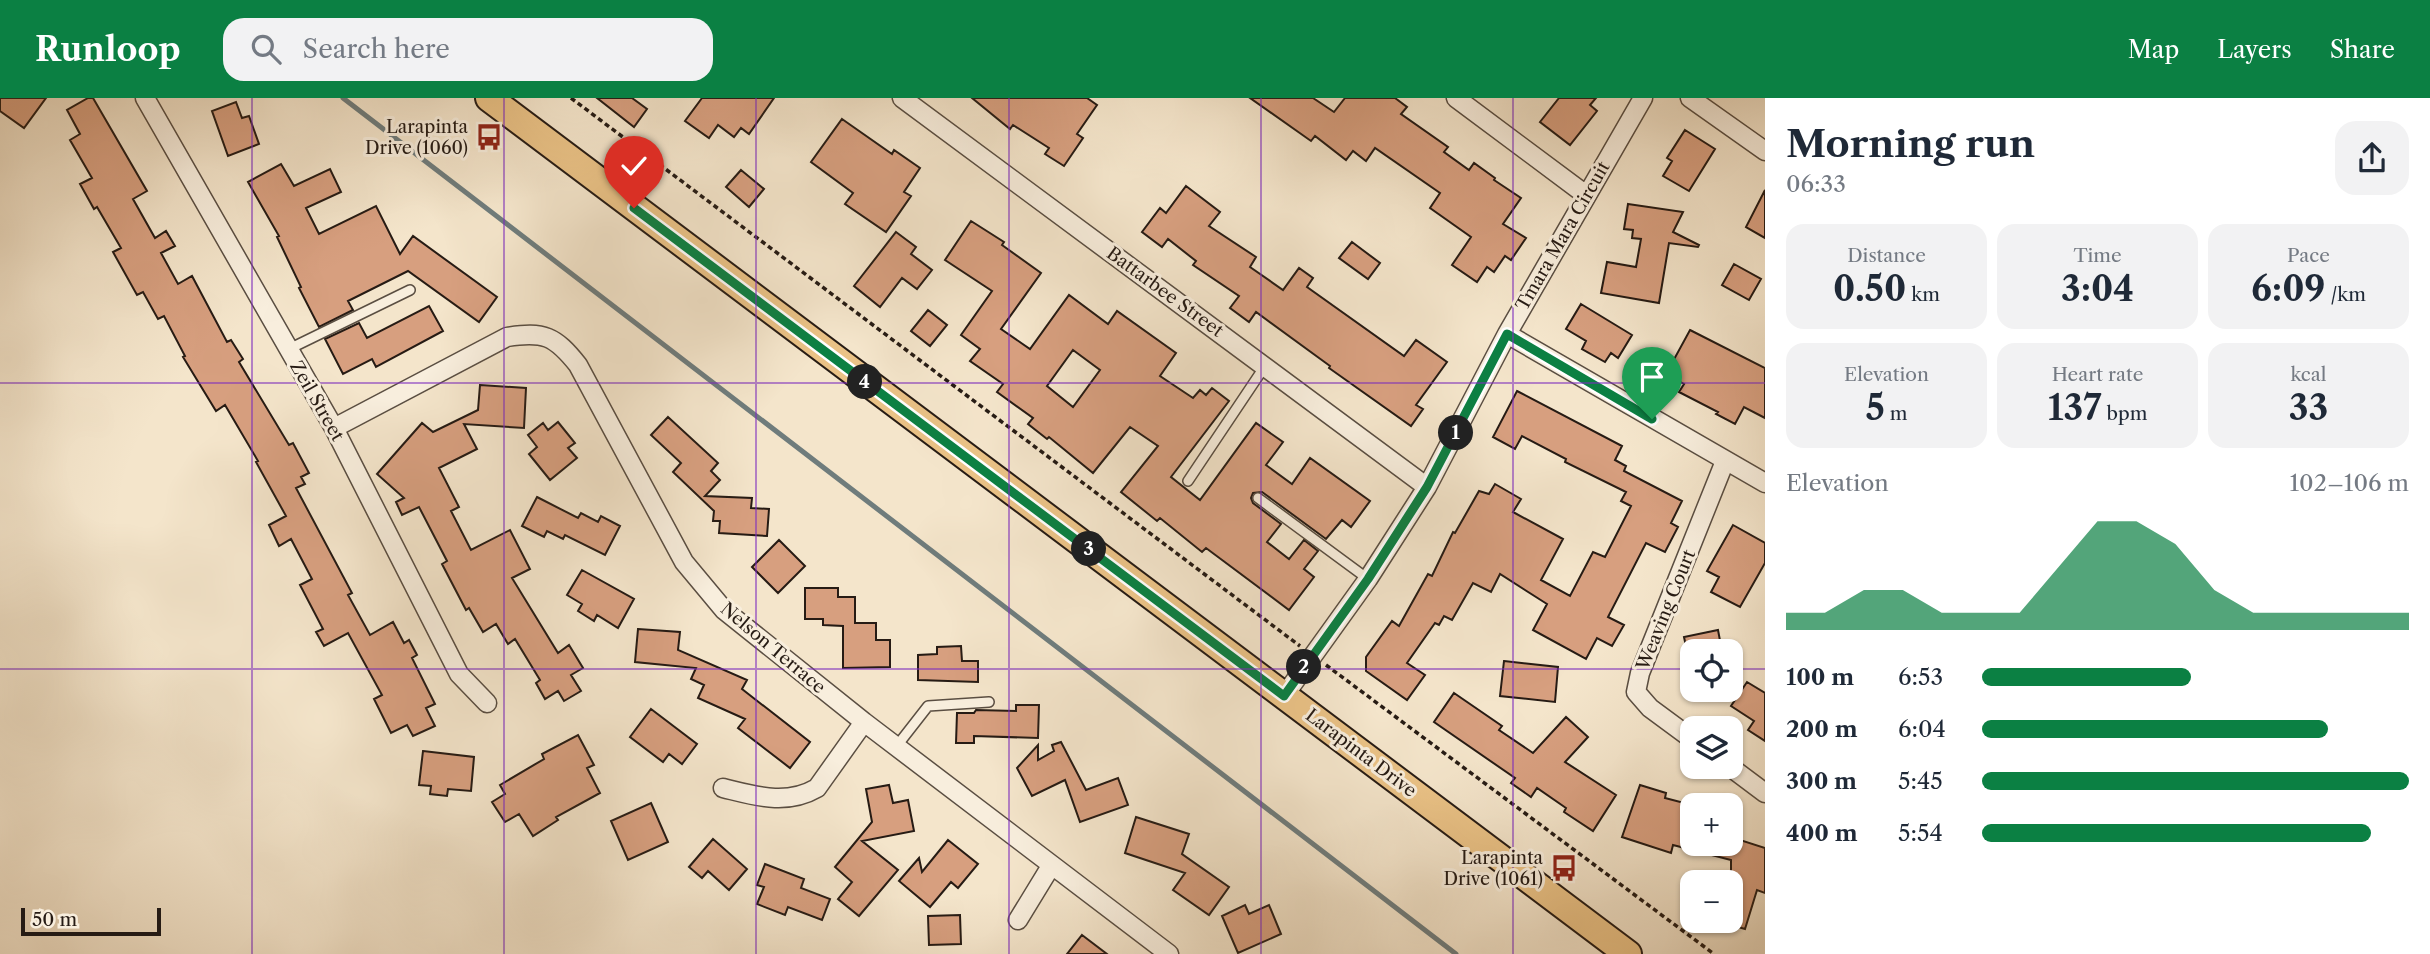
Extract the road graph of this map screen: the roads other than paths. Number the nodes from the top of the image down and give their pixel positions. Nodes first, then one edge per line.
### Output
1 (145, 98) edge
2 (489, 98) edge
3 (902, 98) edge
4 (1456, 98) edge
5 (1643, 98) edge
6 (1690, 98) edge
7 (1765, 151) edge
8 (1586, 195) junction
9 (410, 290) dead end
10 (1507, 334) junction
11 (287, 350) junction
12 (1265, 366) junction
13 (334, 428) junction
14 (1725, 461) junction
15 (1188, 481) dead end
16 (1765, 484) edge
17 (1427, 487) junction
18 (1258, 498) dead end
19 (1368, 579) junction
20 (1284, 696) junction
21 (989, 702) dead end
22 (487, 703) dead end
23 (864, 722) junction
24 (1680, 730) edge
25 (896, 747) junction
26 (1743, 776) edge
27 (723, 788) dead end
28 (1765, 793) edge
29 (1051, 866) junction
30 (1018, 920) dead end
31 (1169, 954) edge
32 (1629, 954) edge

1 - 11 street, Zeil Street
2 - 20 main road, Larapinta Drive
3 - 12 street, Battarbee Street
4 - 8 street
5 - 8 street, Tmara Mara Circuit
6 - 7 street
8 - 10 street, Tmara Mara Circuit
9 - 11 lane
10 - 14 street
10 - 17 street, Tmara Mara Circuit
11 - 13 street, Zeil Street
12 - 15 lane
12 - 17 street, Battarbee Street
13 - 22 street, Zeil Street
13 - 23 street, Nelson Terrace
14 - 16 street
14 - 24 street, Weaving Court
17 - 19 street, Tmara Mara Circuit
18 - 19 lane
19 - 20 street, Tmara Mara Circuit
20 - 32 main road, Larapinta Drive
21 - 25 lane
23 - 25 street, Nelson Terrace
23 - 27 street
25 - 29 street, Nelson Terrace
26 - 28 street
29 - 30 street
29 - 31 street, Nelson Terrace

